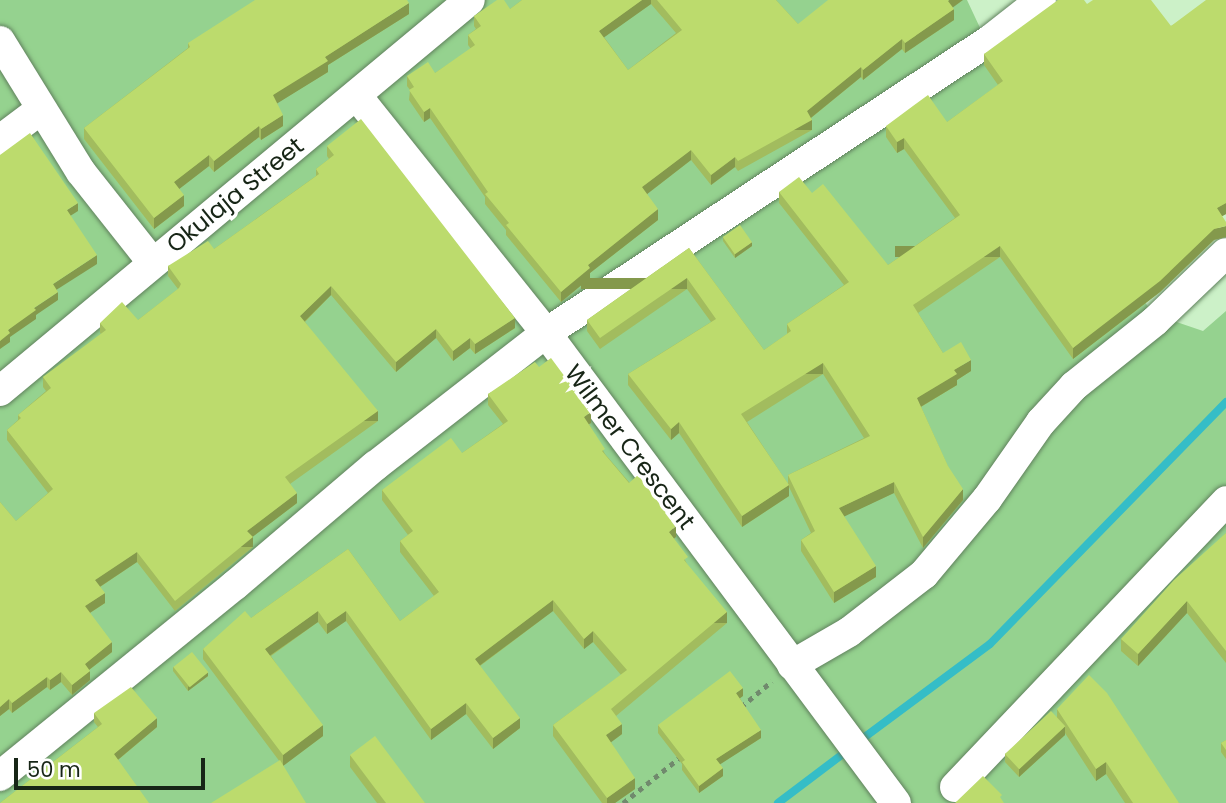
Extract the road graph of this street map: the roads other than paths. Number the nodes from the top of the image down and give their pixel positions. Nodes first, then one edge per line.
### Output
1 (470, 0) edge
2 (1041, 0) edge
3 (0, 41) edge
4 (357, 96) junction
5 (40, 110) junction
6 (0, 140) edge
7 (1226, 253) edge
8 (152, 262) junction
9 (546, 333) junction
10 (0, 391) edge
11 (1226, 501) edge
12 (795, 670) junction
13 (0, 776) edge
14 (955, 787) dead end
15 (896, 803) edge

1 - 4 street, Okulaja Street
2 - 9 street
3 - 5 street
4 - 8 street, Okulaja Street
4 - 9 street, Wilmer Crescent
5 - 6 street
5 - 8 street
7 - 12 street
8 - 10 street, Okulaja Street
9 - 12 street, Wilmer Crescent
9 - 13 street
11 - 14 street
12 - 15 street, Wilmer Crescent

